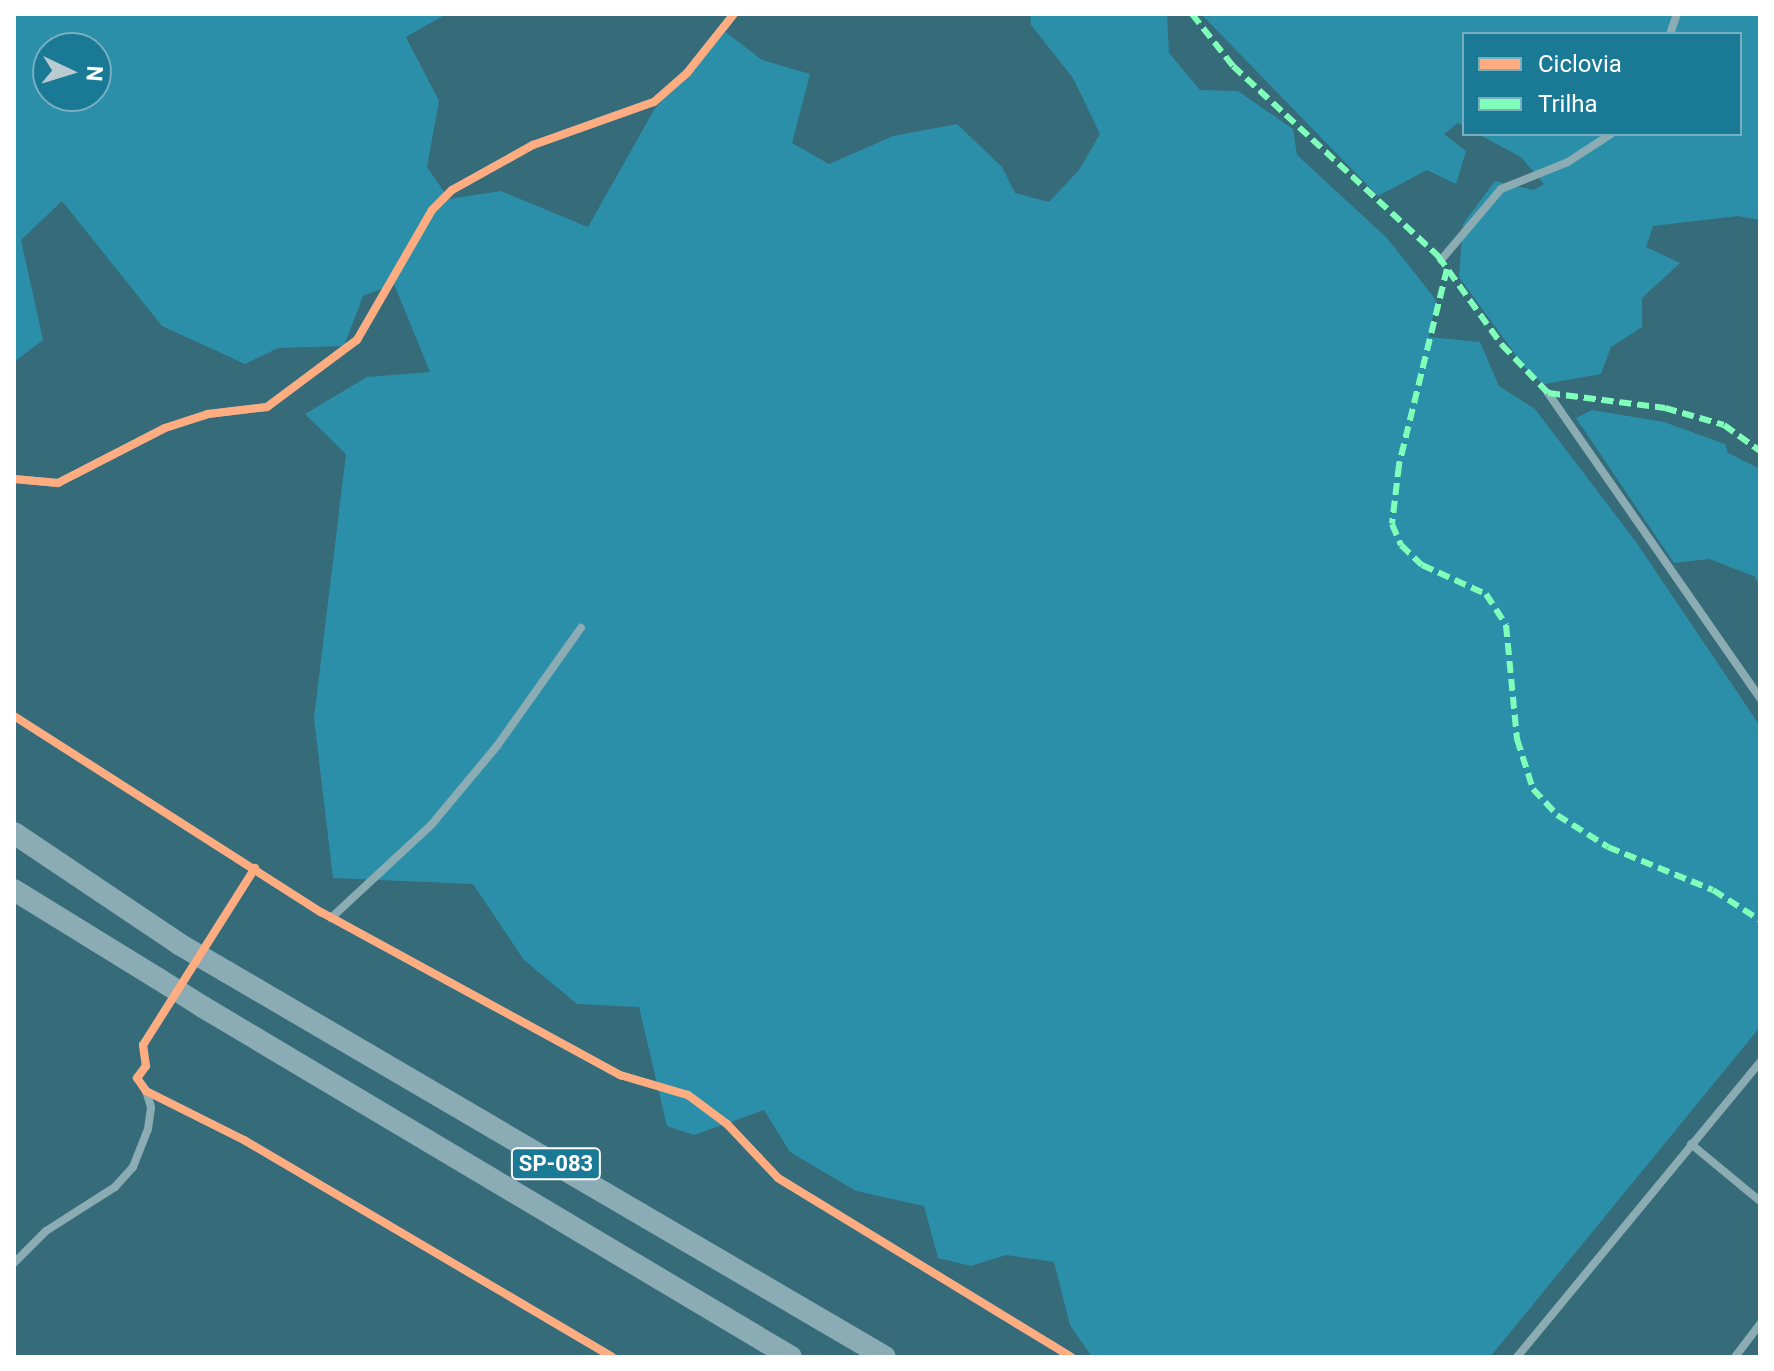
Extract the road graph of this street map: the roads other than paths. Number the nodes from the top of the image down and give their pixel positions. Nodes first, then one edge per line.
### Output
1 (734, 14) edge
2 (1608, 136) edge
3 (1441, 260) dead end
4 (1548, 393) dead end
5 (14, 479) edge
6 (581, 628) dead end
7 (1760, 698) edge
8 (14, 716) edge
9 (14, 833) edge
10 (255, 868) junction
11 (14, 890) edge
12 (331, 918) junction
13 (1760, 1062) edge
14 (146, 1091) junction
15 (1691, 1144) junction
16 (1760, 1201) edge
17 (14, 1263) edge
18 (1760, 1324) edge
19 (612, 1357) edge
20 (791, 1357) edge
21 (885, 1357) edge
22 (1071, 1357) edge
23 (1517, 1357) edge
24 (1735, 1357) edge

1 - 5 street
2 - 3 street
4 - 7 street
6 - 12 street
8 - 10 street
9 - 21 highway, SP-083, bridge
10 - 12 street
10 - 14 street
11 - 20 highway, SP-083, bridge
12 - 22 street
13 - 15 street
14 - 17 street
14 - 19 street
15 - 16 street
15 - 23 street
18 - 24 street

